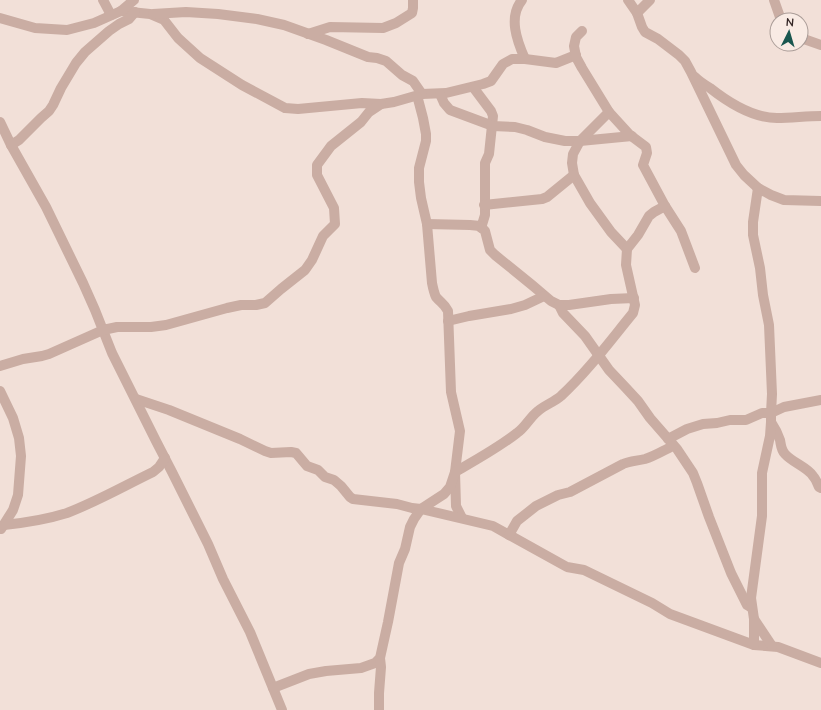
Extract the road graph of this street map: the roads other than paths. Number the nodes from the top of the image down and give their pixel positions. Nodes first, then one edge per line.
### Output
1 (103, 0) edge
2 (134, 0) edge
3 (414, 0) edge
4 (522, 0) edge
5 (628, 0) edge
6 (650, 0) edge
7 (774, 0) edge
8 (121, 10) junction
9 (135, 12) junction
10 (778, 12) edge
11 (637, 13) junction
12 (150, 14) junction
13 (111, 15) junction
14 (0, 18) edge
15 (582, 31) dead end
16 (308, 34) junction
17 (809, 41) edge
18 (821, 45) edge
19 (576, 55) junction
20 (525, 59) junction
21 (691, 72) junction
22 (473, 87) junction
23 (440, 94) junction
24 (419, 95) junction
25 (381, 104) junction
26 (609, 112) junction
27 (821, 116) edge
28 (0, 126) edge
29 (493, 126) junction
30 (632, 136) junction
31 (580, 140) junction
32 (11, 145) junction
33 (574, 175) junction
34 (758, 188) junction
35 (821, 201) edge
36 (484, 205) junction
37 (665, 206) junction
38 (427, 224) junction
39 (481, 228) junction
40 (627, 249) junction
41 (695, 268) dead end
42 (544, 296) junction
43 (634, 298) junction
44 (559, 305) junction
45 (448, 321) junction
46 (104, 330) junction
47 (598, 355) junction
48 (0, 366) edge
49 (0, 391) edge
50 (136, 399) junction
51 (821, 400) edge
52 (771, 418) junction
53 (671, 442) junction
54 (165, 458) junction
55 (455, 472) junction
56 (821, 488) edge
57 (421, 509) junction
58 (462, 518) junction
59 (2, 528) edge
60 (509, 535) junction
61 (752, 608) junction
62 (754, 620) junction
63 (754, 645) junction
64 (772, 646) junction
65 (380, 658) junction
66 (821, 663) edge
67 (274, 688) junction
68 (282, 710) edge
69 (379, 710) edge

1 - 13 street
2 - 8 street
3 - 16 street
4 - 20 street
5 - 11 street
6 - 11 street
7 - 10 street
8 - 9 street
8 - 13 street
9 - 12 street
9 - 32 street
11 - 21 street
12 - 16 street
12 - 25 street
13 - 14 street
15 - 19 street
16 - 24 street
17 - 18 street
19 - 20 street
19 - 26 street
20 - 22 street
21 - 27 street
21 - 34 street
22 - 23 street
22 - 29 street
23 - 24 street
23 - 29 street
24 - 25 street
24 - 38 street
25 - 46 street
26 - 30 street
26 - 31 street
28 - 32 street
29 - 31 street
29 - 36 street
30 - 31 street
30 - 37 street
31 - 33 street
32 - 46 street
33 - 36 street
33 - 40 street
34 - 35 street
34 - 52 street
36 - 39 street
37 - 40 street
37 - 41 street
38 - 39 street
38 - 45 street
39 - 42 street
40 - 43 street
42 - 44 street
42 - 45 street
43 - 44 street
43 - 47 street
44 - 47 street
45 - 55 street
46 - 48 street
46 - 50 street
47 - 53 street
47 - 55 street
49 - 59 street
50 - 54 street
50 - 57 street
51 - 52 street
52 - 53 street
52 - 56 street
52 - 61 street
53 - 60 street
53 - 61 street
54 - 59 street
54 - 67 street
55 - 57 street
55 - 58 street
57 - 58 street
57 - 65 street
58 - 60 street
60 - 63 street
61 - 62 street
62 - 63 street
62 - 64 street
63 - 64 street
64 - 66 street
65 - 67 street
65 - 69 street
67 - 68 street

